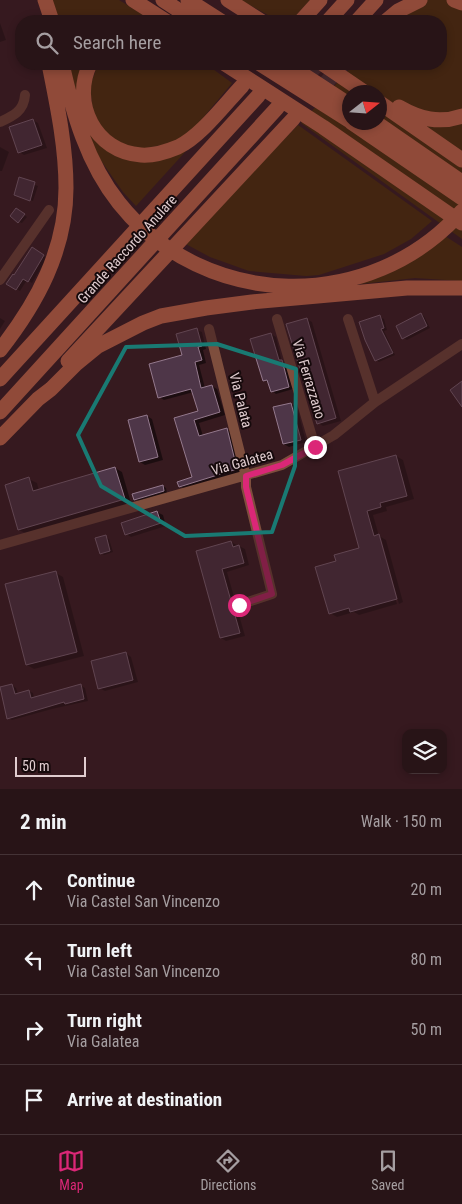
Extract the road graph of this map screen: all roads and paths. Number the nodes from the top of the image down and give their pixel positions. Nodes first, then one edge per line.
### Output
1 (36, 0) edge
2 (45, 0) edge
3 (133, 0) edge
4 (164, 0) edge
5 (188, 0) edge
6 (228, 0) edge
7 (320, 0) edge
8 (347, 0) edge
9 (376, 0) edge
10 (420, 0) edge
11 (454, 0) edge
12 (462, 3) edge
13 (40, 15) edge
14 (50, 15) edge
15 (157, 15) edge
16 (186, 15) edge
17 (212, 15) edge
18 (252, 15) edge
19 (306, 15) edge
20 (333, 15) edge
21 (362, 15) edge
22 (393, 15) edge
23 (50, 70) edge
24 (64, 70) edge
25 (87, 70) edge
26 (231, 70) edge
27 (272, 70) edge
28 (295, 70) edge
29 (332, 70) edge
30 (240, 79) junction
31 (354, 85) edge
32 (25, 95) dead end
33 (258, 96) dead end
34 (387, 99) edge
35 (342, 105) edge
36 (342, 105) edge
37 (276, 108) tunnel mouth
38 (387, 108) edge
39 (462, 116) edge
40 (293, 119) tunnel mouth
41 (0, 122) edge
42 (362, 130) edge
43 (387, 130) edge
44 (462, 160) edge
45 (462, 182) edge
46 (462, 198) edge
47 (48, 210) dead end
48 (462, 211) edge
49 (462, 223) edge
50 (0, 280) edge
51 (462, 288) edge
52 (277, 319) dead end
53 (348, 319) dead end
54 (209, 329) dead end
55 (462, 344) edge
56 (0, 350) edge
57 (0, 379) edge
58 (38, 399) junction
59 (375, 402) junction
60 (0, 412) edge
61 (0, 438) edge
62 (315, 447) junction
63 (246, 476) junction
64 (0, 545) edge
65 (239, 605) dead end

1 - 13 highway
2 - 14 highway
3 - 15 highway
4 - 16 highway
5 - 17 highway
6 - 18 highway
7 - 19 highway
8 - 20 highway
9 - 21 highway
10 - 22 highway
11 - 12 highway
23 - 56 highway
24 - 48 highway
25 - 30 highway
26 - 30 highway
27 - 35 highway
28 - 36 highway
29 - 31 highway
30 - 49 highway
32 - 41 street
33 - 57 highway, Grande Raccordo Anulare
34 - 39 highway
37 - 60 highway, Grande Raccordo Anulare
38 - 44 highway
40 - 58 highway
42 - 46 highway
43 - 45 highway
47 - 50 street
51 - 58 highway
52 - 62 street, Via Ferrazzano
53 - 59 street
54 - 63 street, Via Palata
55 - 59 street, Via Galatea
58 - 61 highway
59 - 62 street, Via Galatea
62 - 63 street, Via Galatea
63 - 64 street, Via Galatea
63 - 65 street, Via Palata

